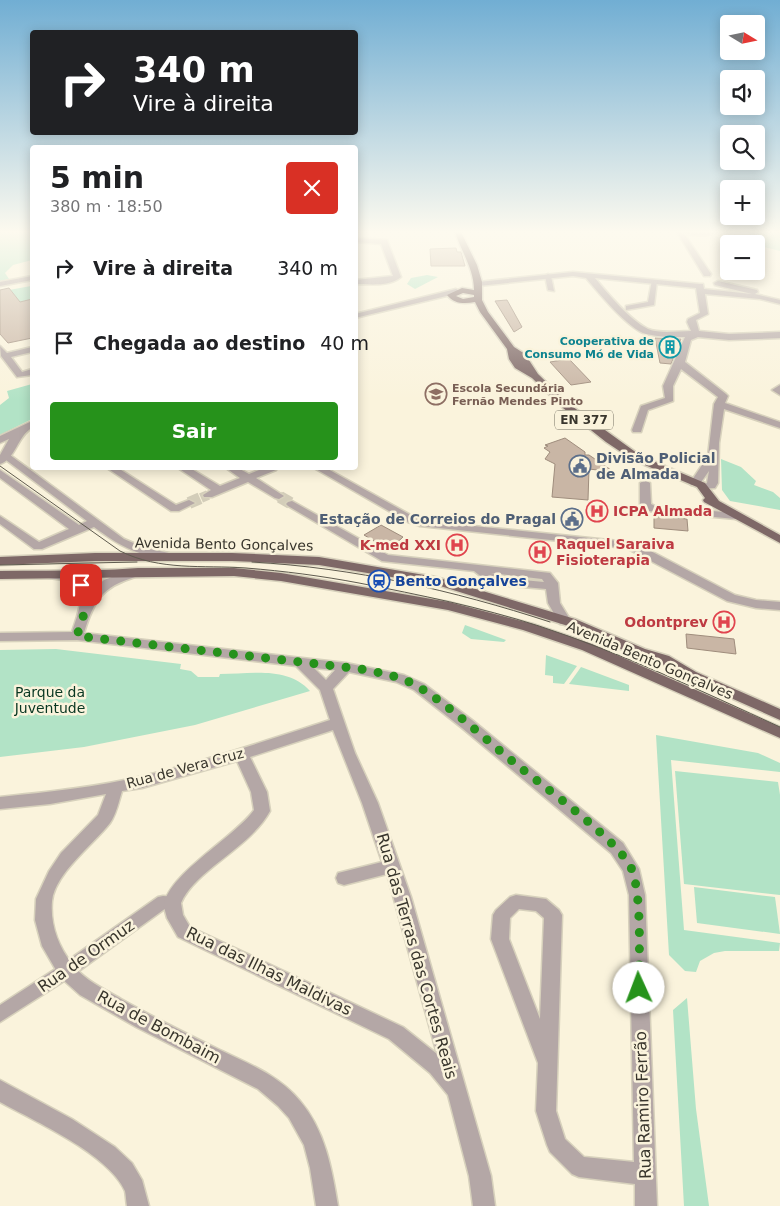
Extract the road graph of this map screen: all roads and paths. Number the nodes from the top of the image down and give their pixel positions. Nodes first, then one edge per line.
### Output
1 (466, 288) edge
2 (491, 288) edge
3 (599, 288) edge
4 (653, 288) edge
5 (699, 288) edge
6 (701, 288) edge
7 (743, 288) edge
8 (478, 291) junction
9 (459, 295) junction
10 (760, 297) junction
11 (780, 302) edge
12 (629, 308) dead end
13 (484, 312) junction
14 (358, 315) edge
15 (696, 334) junction
16 (780, 334) edge
17 (30, 349) edge
18 (2, 352) edge
19 (680, 362) junction
20 (30, 366) edge
21 (18, 372) junction
22 (30, 372) edge
23 (780, 388) edge
24 (780, 392) edge
25 (719, 404) junction
26 (30, 425) edge
27 (780, 426) edge
28 (637, 430) dead end
29 (22, 431) junction
30 (0, 440) edge
31 (3, 453) edge
32 (115, 470) edge
33 (186, 470) edge
34 (234, 470) edge
35 (267, 470) edge
36 (323, 470) edge
37 (0, 474) edge
38 (248, 478) junction
39 (645, 482) dead end
40 (696, 486) junction
41 (219, 490) junction
42 (208, 495) tunnel mouth
43 (279, 496) tunnel mouth
44 (189, 503) tunnel mouth
45 (292, 504) tunnel mouth
46 (736, 516) junction
47 (0, 519) edge
48 (95, 522) junction
49 (78, 530) junction
50 (780, 540) edge
51 (177, 558) junction
52 (0, 561) edge
53 (138, 572) junction
54 (48, 574) junction
55 (0, 575) edge
56 (86, 605) junction
57 (780, 606) edge
58 (565, 621) junction
59 (77, 636) junction
60 (0, 637) edge
61 (300, 662) junction
62 (346, 667) junction
63 (326, 688) junction
64 (780, 715) edge
65 (338, 723) junction
66 (780, 733) edge
67 (241, 754) junction
68 (116, 786) junction
69 (0, 803) edge
70 (392, 866) junction
71 (344, 878) dead end
72 (173, 902) junction
73 (66, 971) junction
74 (0, 1014) edge
75 (548, 1064) junction
76 (0, 1090) edge
77 (457, 1093) junction
78 (644, 1174) junction
79 (138, 1206) edge
80 (327, 1206) edge
81 (484, 1206) edge
82 (646, 1206) edge

1 - 9 main road
2 - 8 street
3 - 15 street
4 - 12 street
5 - 15 street
6 - 10 street
7 - 10 street
8 - 9 main road
8 - 13 main road, EN 377
9 - 13 main road, EN 377
9 - 14 street
10 - 11 street
13 - 40 main road, EN 377
15 - 16 street
15 - 19 street
17 - 18 street
18 - 21 street
19 - 25 street
19 - 28 street
20 - 21 street
21 - 22 street
23 - 24 street
25 - 27 street
25 - 40 street
26 - 29 street
29 - 30 street
29 - 31 street
31 - 48 street
32 - 44 street
33 - 41 street
34 - 38 street
35 - 38 street
36 - 57 street
37 - 49 street
38 - 41 street
38 - 43 street
39 - 46 street
40 - 46 main road, EN 377
41 - 42 street
45 - 58 street
46 - 50 main road, EN 377
47 - 49 street
48 - 49 street
48 - 51 street
51 - 52 main road, Avenida Bento Gonçalves
51 - 58 main road, Avenida Bento Gonçalves
53 - 54 main road, Avenida Bento Gonçalves
53 - 56 street
53 - 66 main road, Avenida Bento Gonçalves
54 - 55 main road, Avenida Bento Gonçalves
54 - 56 street
56 - 59 street
58 - 64 main road, Avenida Bento Gonçalves
59 - 60 street, Rua Ramiro Ferrão
59 - 61 street, Rua Ramiro Ferrão
61 - 62 street, Rua Ramiro Ferrão
61 - 63 street, Rua das Terras das Cortes Reais
62 - 63 street
62 - 78 street, Rua Ramiro Ferrão
63 - 65 street, Rua das Terras das Cortes Reais
65 - 67 street, Rua de Vera Cruz
65 - 70 street, Rua das Terras das Cortes Reais
67 - 68 street, Rua de Vera Cruz
67 - 72 street
68 - 69 street, Rua de Vera Cruz
68 - 73 street, Rua de Bombaim
70 - 71 street
70 - 77 street, Rua das Terras das Cortes Reais
72 - 73 street, Rua de Ormuz
72 - 77 street, Rua das Ilhas Maldivas
73 - 74 street, Rua de Ormuz
73 - 80 street, Rua de Bombaim
75 - 75 street
75 - 78 street
76 - 79 street
77 - 81 street, Rua das Terras das Cortes Reais
78 - 82 street, Rua Ramiro Ferrão

